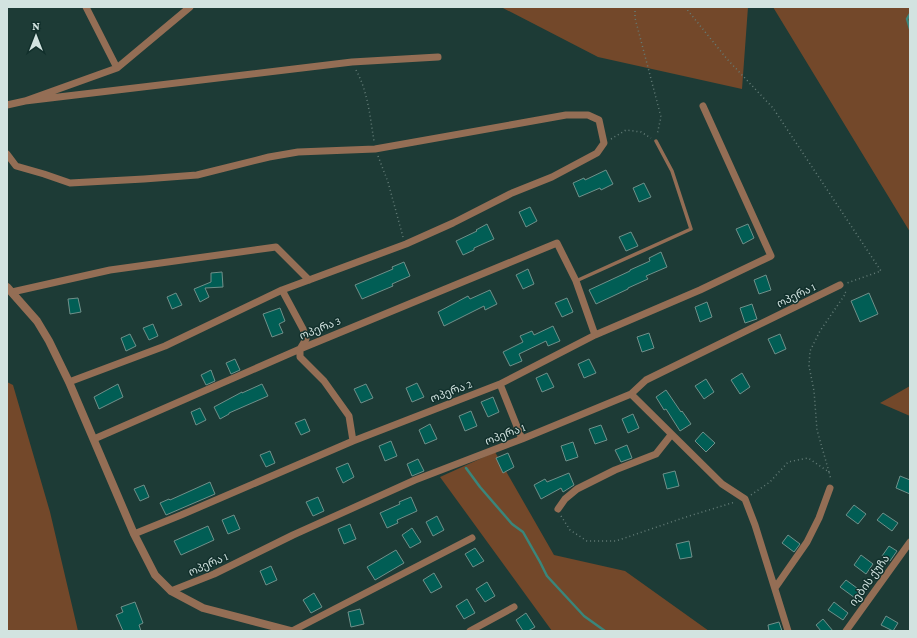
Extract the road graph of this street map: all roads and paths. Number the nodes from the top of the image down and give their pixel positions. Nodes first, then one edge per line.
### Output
1 (86, 7) edge
2 (190, 7) edge
3 (635, 7) edge
4 (685, 7) edge
5 (438, 57) dead end
6 (117, 68) junction
7 (25, 101) junction
8 (7, 105) edge
9 (703, 106) dead end
10 (656, 141) junction
11 (604, 143) junction
12 (7, 154) edge
13 (309, 280) junction
14 (576, 281) junction
15 (840, 285) junction
16 (9, 289) edge
17 (282, 290) junction
18 (595, 335) junction
19 (300, 349) junction
20 (69, 382) junction
21 (500, 384) junction
22 (631, 394) junction
23 (671, 435) junction
24 (94, 439) junction
25 (522, 439) junction
26 (353, 442) junction
27 (829, 472) junction
28 (830, 488) joint
29 (745, 499) junction
30 (558, 509) joint
31 (134, 534) junction
32 (472, 538) dead end
33 (910, 542) edge
34 (775, 588) junction
35 (171, 591) junction
36 (514, 607) dead end
37 (291, 631) edge
38 (470, 631) edge
39 (788, 631) edge
40 (846, 631) edge

1 - 6 street
2 - 6 street
3 - 10 path
4 - 15 path
5 - 7 street
6 - 7 street
7 - 8 street
9 - 18 street, ოპერა 2
10 - 11 path
10 - 14 lane
11 - 12 street
11 - 13 street
13 - 16 street
13 - 17 street
14 - 18 street
14 - 19 street, ოპერა 3
15 - 22 street, ოპერა 1
15 - 27 path
16 - 20 street
17 - 19 street
17 - 20 street
18 - 21 street, ოპერა 2
19 - 24 street, ოპერა 3
19 - 26 street
20 - 24 street
21 - 25 street
21 - 26 street, ოპერა 2
22 - 23 street
22 - 25 street, ოპერა 1
23 - 29 street
23 - 30 street
24 - 31 street
25 - 35 street, ოპერა 1
26 - 31 street, ოპერა 2
27 - 28 path
27 - 29 path
28 - 34 street
29 - 30 path
29 - 34 street
31 - 35 street
32 - 37 street
33 - 40 street, იების ქუჩა
34 - 39 street
35 - 37 street
36 - 38 street

